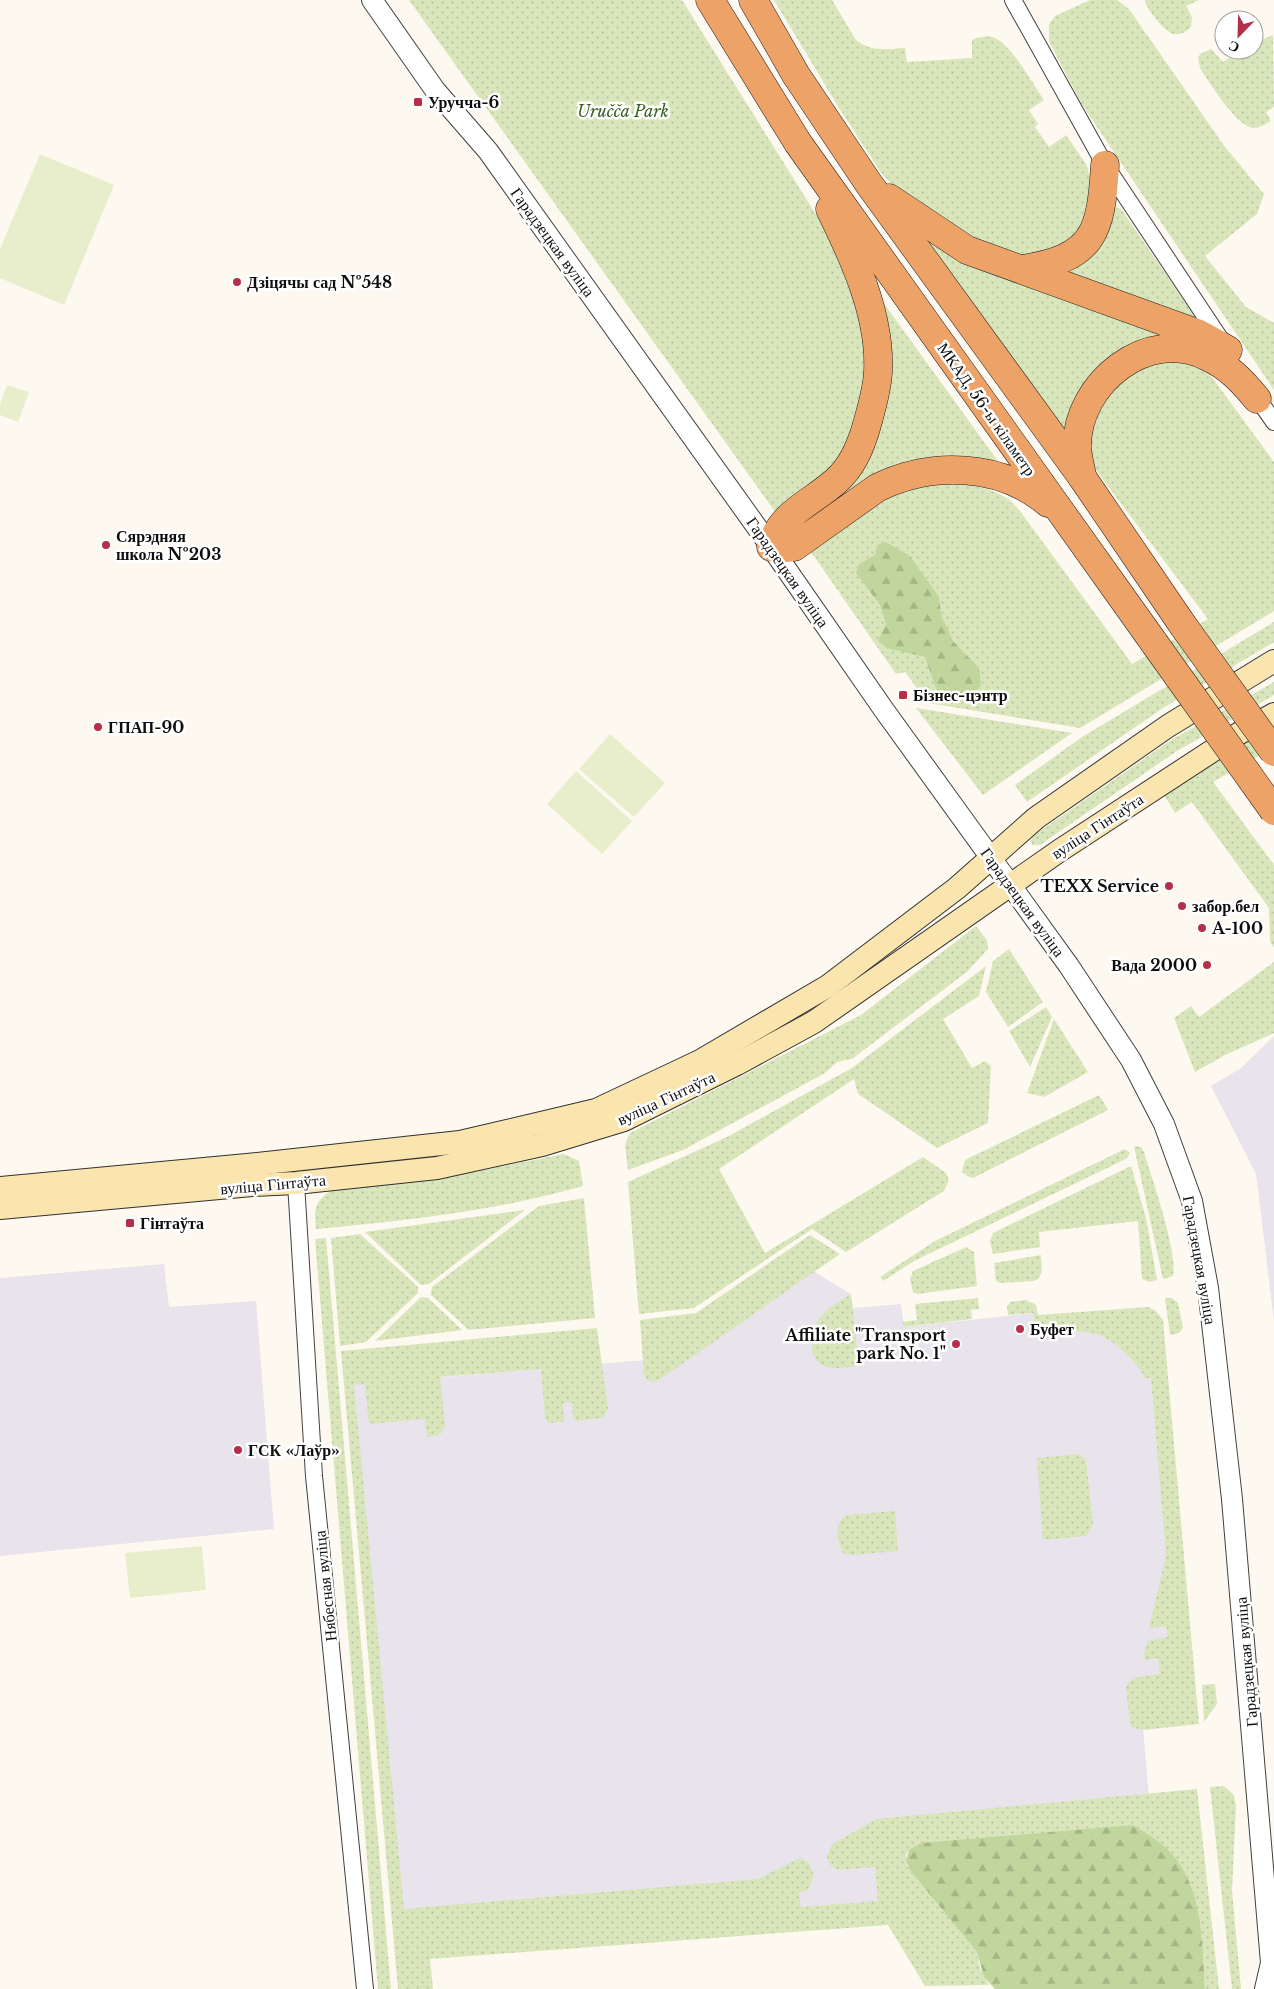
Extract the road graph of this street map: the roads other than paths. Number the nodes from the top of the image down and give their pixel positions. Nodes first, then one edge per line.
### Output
1 (372, 0) edge
2 (710, 0) edge
3 (753, 0) edge
4 (1013, 0) edge
5 (798, 143) junction
6 (1105, 165) junction
7 (869, 184) junction
8 (1022, 269) junction
9 (1228, 350) junction
10 (1257, 398) junction
11 (1274, 422) edge
12 (1082, 477) junction
13 (1059, 512) junction
14 (772, 547) junction
15 (1274, 661) edge
16 (1274, 714) edge
17 (1274, 752) edge
18 (1274, 811) edge
19 (991, 857) junction
20 (1011, 884) junction
21 (294, 1160) junction
22 (296, 1183) junction
23 (0, 1188) edge
24 (0, 1208) edge
25 (1273, 1966) edge
26 (365, 1989) edge
27 (1265, 1989) edge

1 - 14 street, Гарадзецкая вуліца
2 - 5 highway, МКАД, 56-ы кіламетр
3 - 7 highway
4 - 6 street
5 - 13 highway, МКАД, 56-ы кіламетр
5 - 14 highway
6 - 8 highway
6 - 9 street
7 - 8 highway
7 - 12 highway
8 - 9 highway
9 - 10 street
10 - 11 street
10 - 12 highway
12 - 17 highway, bridge
13 - 14 highway
13 - 18 highway, МКАД, 56-ы кіламетр, bridge
14 - 19 street, Гарадзецкая вуліца
15 - 19 main road, вуліца Гінтаўта
16 - 20 main road, вуліца Гінтаўта
19 - 20 street, Гарадзецкая вуліца
19 - 21 main road, вуліца Гінтаўта
20 - 22 main road, вуліца Гінтаўта
20 - 25 street, Гарадзецкая вуліца
21 - 22 main road
21 - 23 main road, вуліца Гінтаўта
22 - 24 main road, вуліца Гінтаўта
22 - 26 street, Нябесная вуліца
25 - 27 street, Гарадзецкая вуліца

